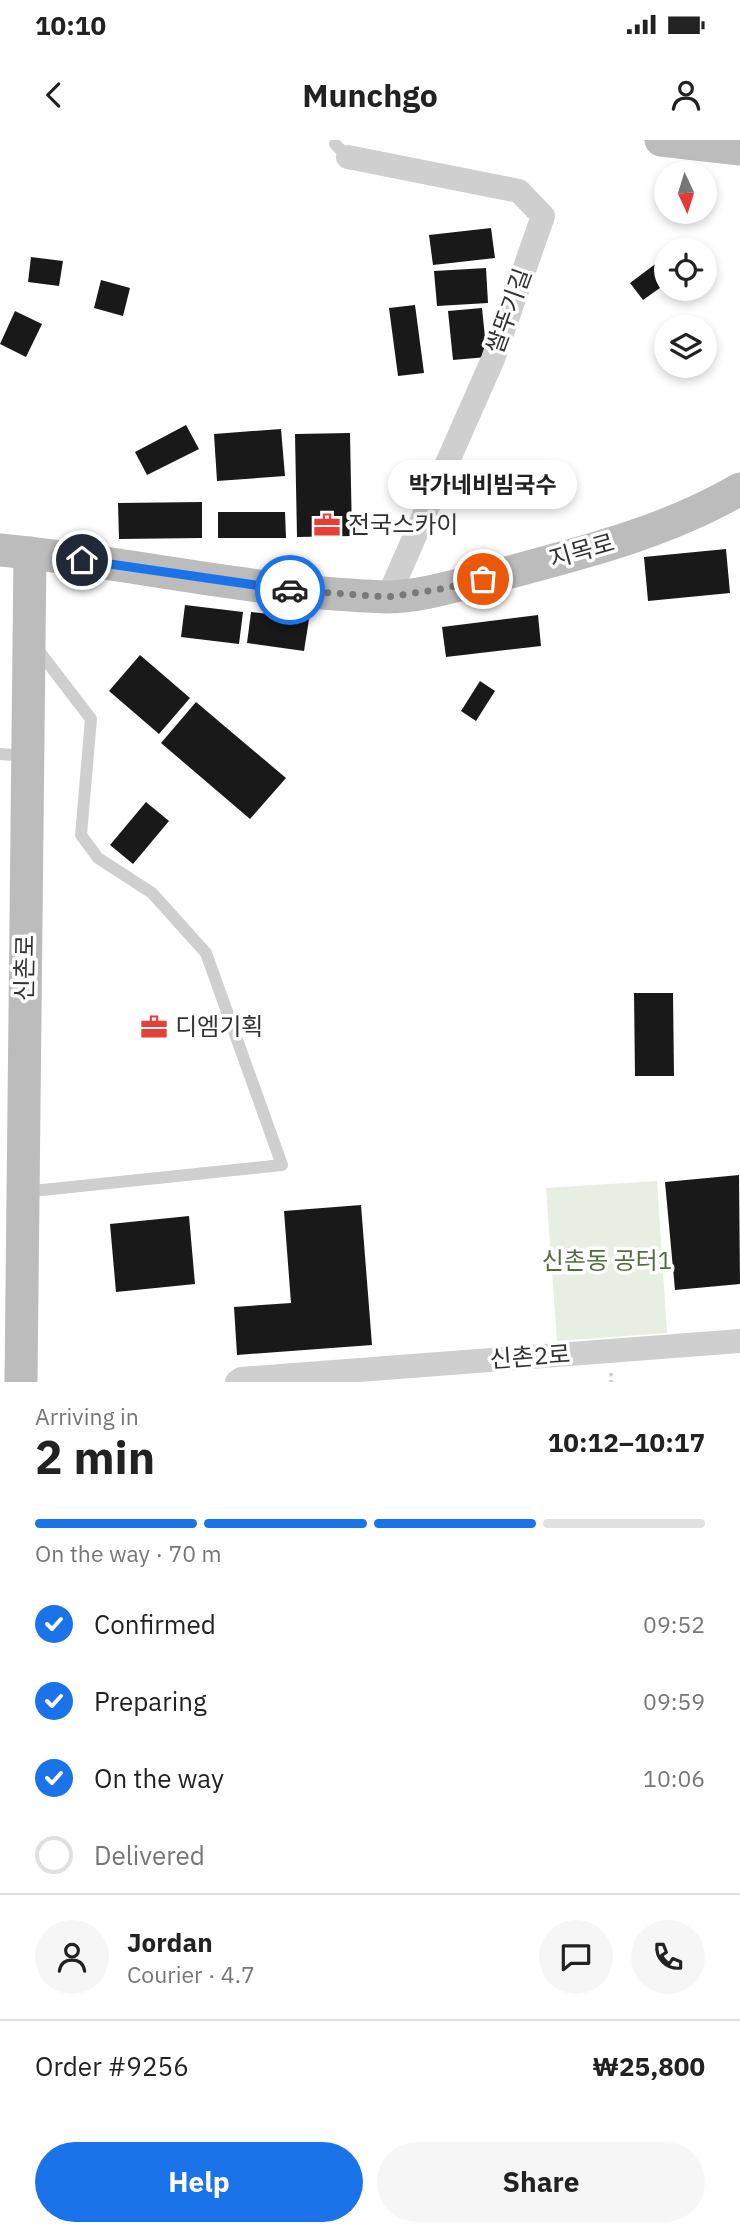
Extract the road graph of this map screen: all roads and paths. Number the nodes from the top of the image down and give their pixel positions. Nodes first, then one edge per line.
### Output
1 (661, 140) edge
2 (740, 149) edge
3 (342, 150) dead end
4 (740, 489) edge
5 (15, 552) edge
6 (388, 597) junction
7 (29, 638) junction
8 (14, 755) edge
9 (23, 1192) junction
10 (740, 1341) edge
11 (21, 1382) edge
12 (237, 1382) edge

1 - 2 street
3 - 6 street, 쌀뚜기길
4 - 6 street, 지목로
5 - 6 street, 지목로
5 - 7 street, 신촌로
7 - 8 street, 신촌로
7 - 9 lane
8 - 9 street, 신촌로
9 - 11 street, 신촌로
10 - 12 street, 신촌2로

